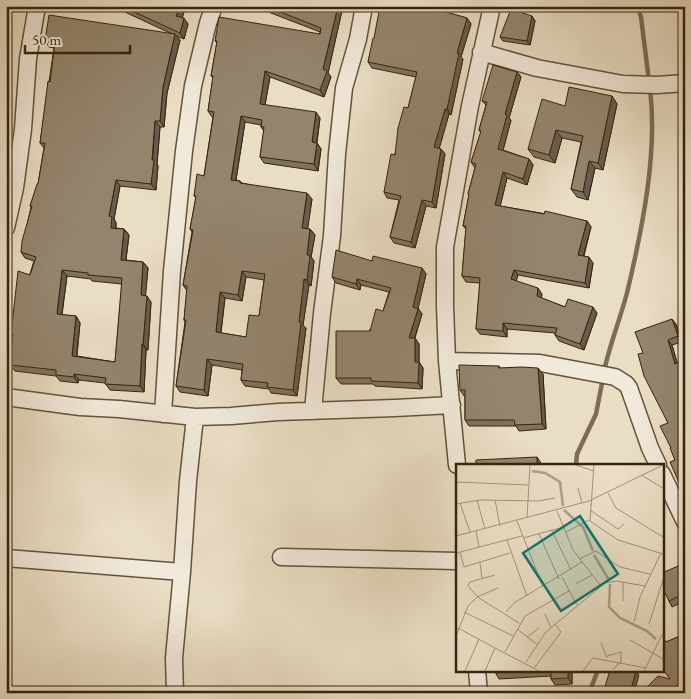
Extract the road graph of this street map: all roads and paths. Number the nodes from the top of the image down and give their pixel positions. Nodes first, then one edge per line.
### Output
1 (37, 6) edge
2 (214, 6) edge
3 (364, 6) edge
4 (492, 6) edge
5 (481, 52) junction
6 (685, 83) edge
7 (6, 228) edge
8 (447, 361) junction
9 (6, 397) edge
10 (452, 405) junction
11 (313, 411) junction
12 (163, 414) junction
13 (194, 417) junction
14 (457, 464) edge
15 (658, 464) edge
16 (664, 478) edge
17 (685, 522) edge
18 (6, 558) edge
19 (281, 558) dead end
20 (456, 561) edge
21 (182, 572) junction
22 (477, 672) edge
23 (175, 693) edge
24 (479, 693) edge

1 - 7 street
2 - 12 street
3 - 11 street
4 - 5 street
5 - 6 street
5 - 8 street
8 - 10 street
8 - 15 street
9 - 12 street
10 - 11 street
10 - 14 street
11 - 13 street
12 - 13 street
13 - 21 street
16 - 17 street
18 - 21 street
19 - 20 street
21 - 23 street
22 - 24 street

